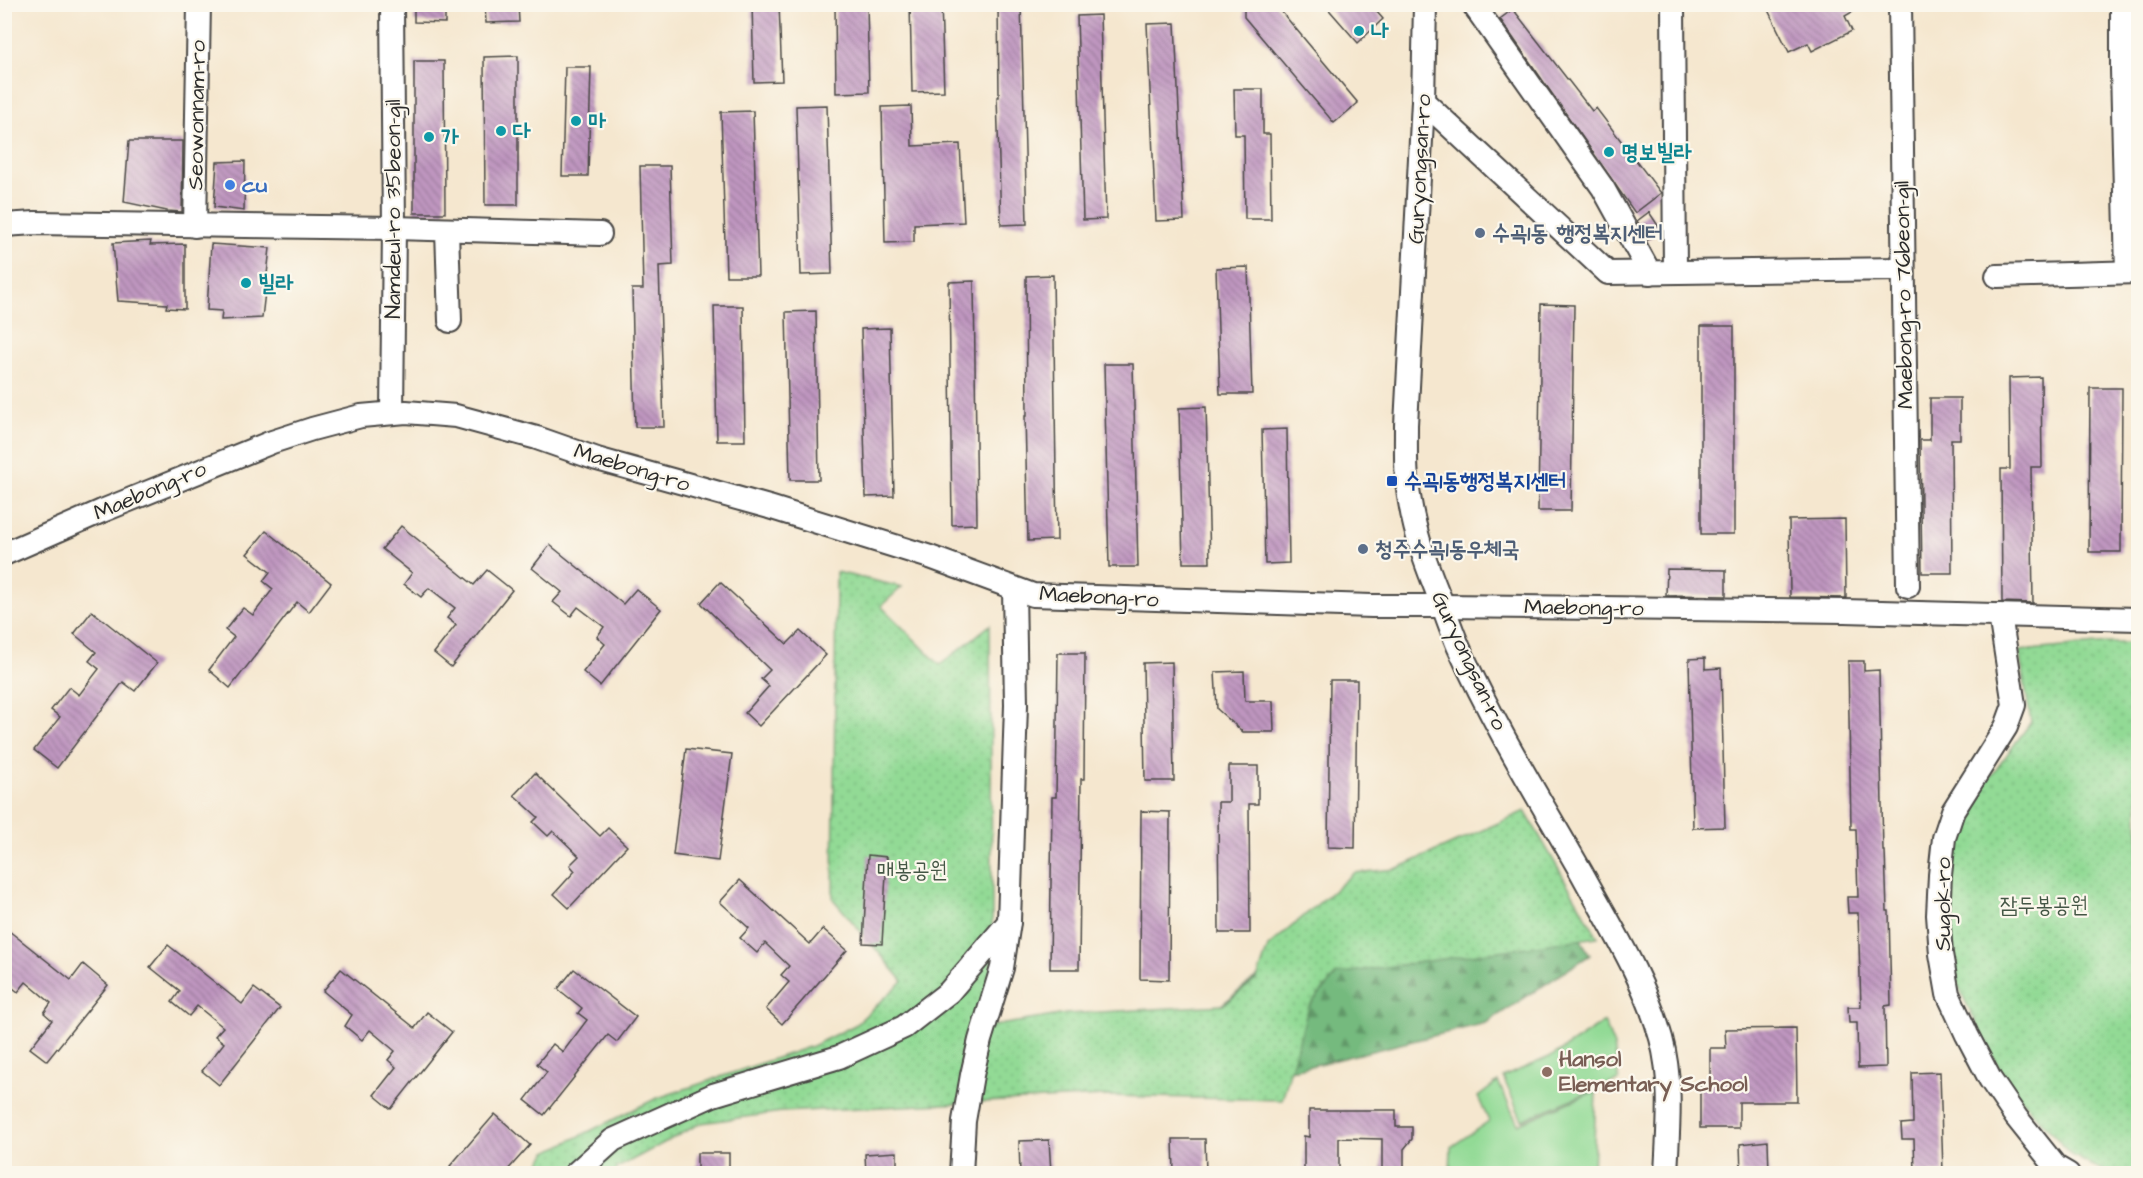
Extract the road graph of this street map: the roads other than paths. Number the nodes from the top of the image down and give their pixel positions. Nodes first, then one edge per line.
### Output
1 (199, 4) edge
2 (392, 4) edge
3 (1425, 4) edge
4 (1473, 4) edge
5 (1673, 4) edge
6 (1900, 4) edge
7 (2122, 4) edge
8 (1424, 101) junction
9 (4, 225) edge
10 (195, 226) junction
11 (394, 228) junction
12 (447, 230) junction
13 (600, 234) dead end
14 (1903, 269) junction
15 (1675, 271) junction
16 (2133, 272) edge
17 (1650, 273) junction
18 (1997, 276) dead end
19 (450, 321) dead end
20 (392, 413) junction
21 (4, 554) edge
22 (1908, 586) dead end
23 (1014, 589) junction
24 (1443, 606) junction
25 (2000, 615) junction
26 (2139, 619) edge
27 (1009, 922) junction
28 (2059, 1171) edge
29 (575, 1173) edge
30 (961, 1173) edge
31 (1666, 1173) edge

1 - 10 street, Seowonnam-ro
2 - 11 street, Namdeul-ro 35beon-gil
3 - 8 street, Guryongsan-ro
4 - 17 street
5 - 15 street
6 - 14 street, Maebong-ro 76beon-gil
7 - 16 street
8 - 17 street
8 - 24 street, Guryongsan-ro
9 - 10 street
10 - 11 street
11 - 12 street
11 - 20 street, Namdeul-ro 35beon-gil
12 - 13 street
12 - 19 street
14 - 15 street
14 - 22 street, Maebong-ro 76beon-gil
15 - 17 street
16 - 18 street
20 - 21 street, Maebong-ro
20 - 23 street, Maebong-ro
23 - 24 street, Maebong-ro
23 - 27 street
24 - 25 street, Maebong-ro
24 - 31 street, Guryongsan-ro
25 - 26 street, Maebong-ro
25 - 28 street, Sugok-ro
27 - 29 street
27 - 30 street

